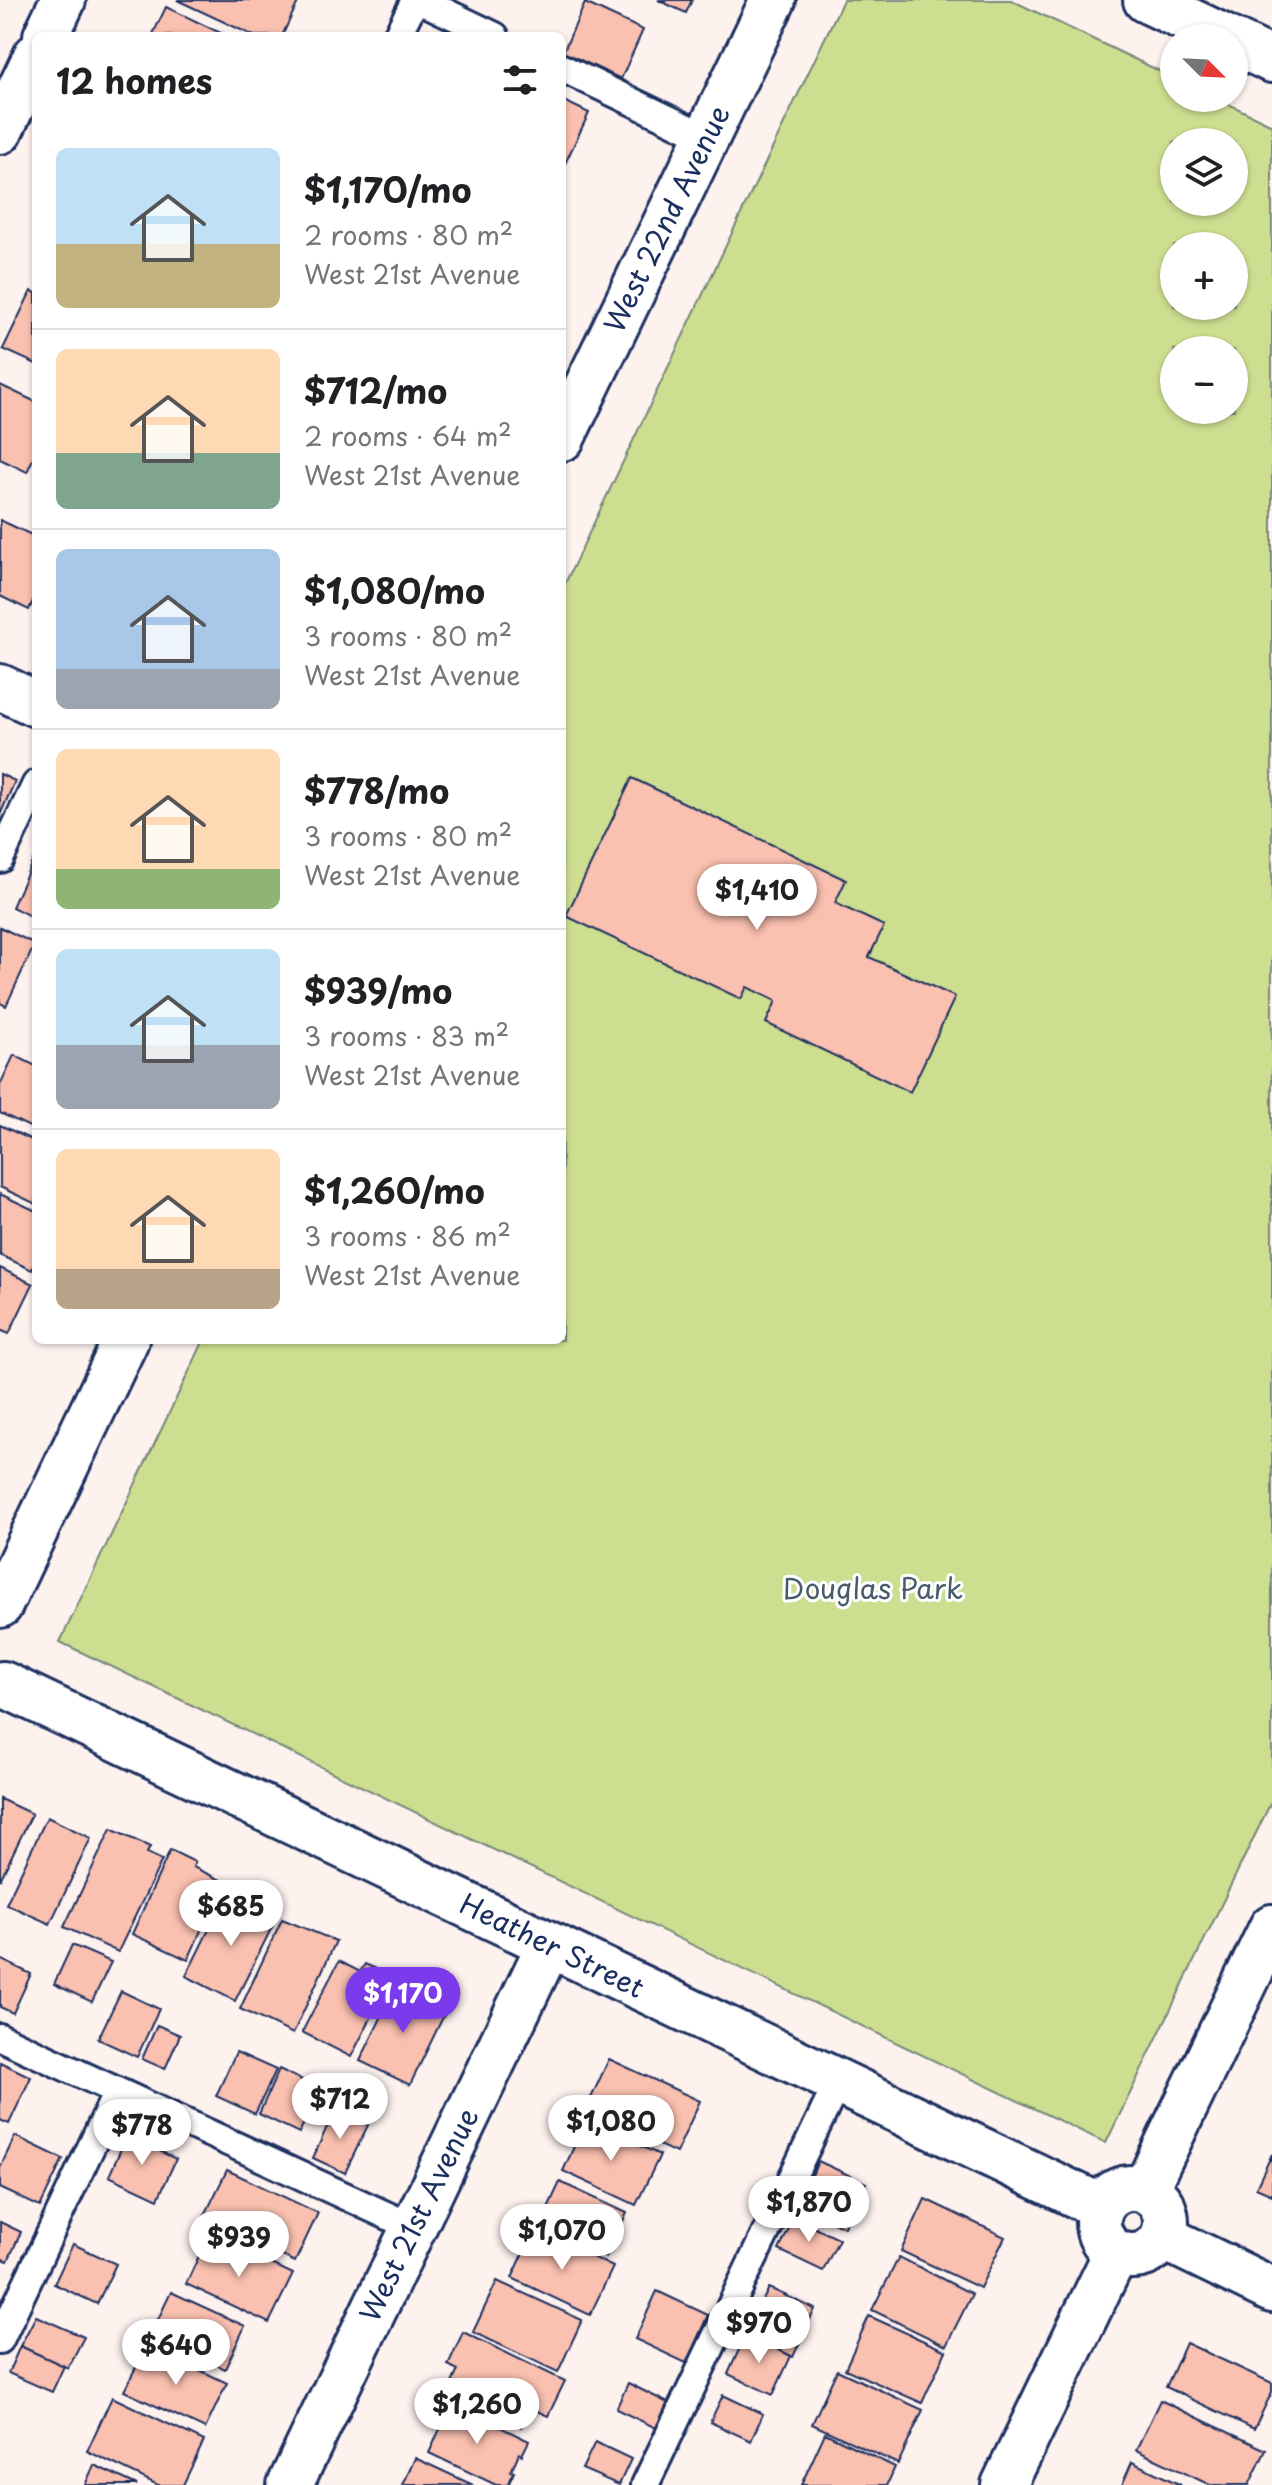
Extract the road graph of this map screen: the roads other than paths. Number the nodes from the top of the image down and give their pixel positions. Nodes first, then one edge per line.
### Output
1 (63, 0) edge
2 (417, 0) edge
3 (773, 0) edge
4 (1146, 0) edge
5 (1197, 24) edge
6 (48, 32) edge
7 (399, 32) edge
8 (486, 32) edge
9 (1248, 49) edge
10 (1272, 60) edge
11 (32, 64) edge
12 (566, 70) edge
13 (0, 131) edge
14 (706, 137) junction
15 (566, 430) edge
16 (0, 687) edge
17 (32, 702) edge
18 (32, 792) edge
19 (0, 859) edge
20 (124, 1344) edge
21 (0, 1605) edge
22 (1, 1674) edge
23 (1272, 1927) edge
24 (549, 1945) junction
25 (0, 2037) edge
26 (838, 2082) junction
27 (117, 2092) junction
28 (1145, 2190) junction
29 (1101, 2207) junction
30 (412, 2227) junction
31 (1163, 2237) junction
32 (1116, 2253) junction
33 (1272, 2290) edge
34 (0, 2340) edge
35 (290, 2485) edge
36 (645, 2485) edge
37 (1004, 2485) edge

1 - 6 street
2 - 7 lane
2 - 8 lane
3 - 14 street, West 22nd Avenue
4 - 5 street
9 - 10 street
11 - 13 street
12 - 14 lane
14 - 15 street, West 22nd Avenue
16 - 17 street
18 - 19 lane
20 - 21 street
22 - 24 street, Heather Street
23 - 28 street
24 - 26 street, Heather Street
24 - 30 street, West 21st Avenue
25 - 27 lane
26 - 29 street, Heather Street
26 - 36 lane
27 - 30 lane
27 - 34 lane
28 - 29 street
28 - 31 street
29 - 32 street
30 - 35 street, West 21st Avenue
31 - 32 street
31 - 33 street
32 - 37 street

